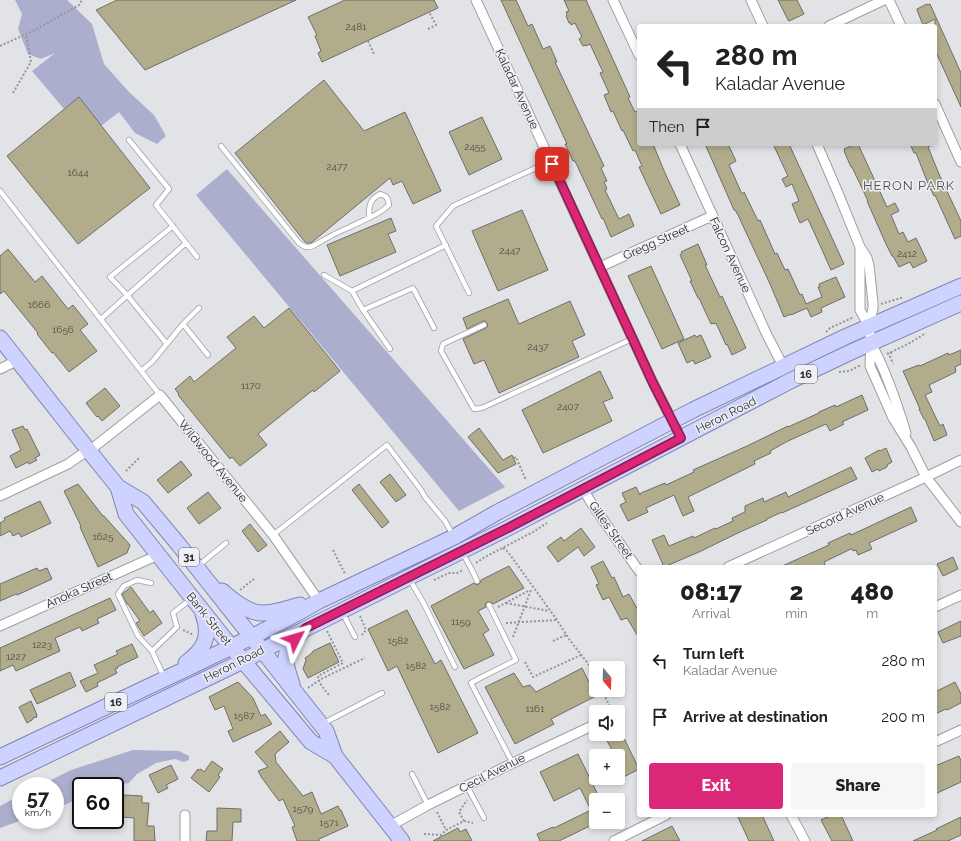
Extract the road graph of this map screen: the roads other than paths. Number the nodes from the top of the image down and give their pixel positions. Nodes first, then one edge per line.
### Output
1 (476, 0) edge
2 (613, 0) edge
3 (751, 0) edge
4 (884, 0) edge
5 (890, 0) edge
6 (762, 24) edge
7 (833, 24) edge
8 (900, 24) edge
9 (637, 51) edge
10 (937, 108) edge
11 (129, 140) dead end
12 (222, 146) dead end
13 (681, 146) edge
14 (818, 146) edge
15 (551, 161) junction
16 (961, 162) edge
17 (0, 191) edge
18 (712, 216) junction
19 (369, 218) junction
20 (173, 226) junction
21 (186, 243) junction
22 (446, 246) junction
23 (860, 247) junction
24 (197, 257) dead end
25 (600, 267) junction
26 (324, 275) dead end
27 (961, 286) edge
28 (352, 291) junction
29 (469, 293) dead end
30 (127, 295) junction
31 (961, 303) edge
32 (199, 308) dead end
33 (363, 310) junction
34 (101, 319) junction
35 (183, 324) junction
36 (484, 325) dead end
37 (869, 326) junction
38 (434, 328) dead end
39 (0, 338) edge
40 (633, 339) junction
41 (871, 343) junction
42 (167, 344) junction
43 (390, 349) dead end
44 (208, 355) dead end
45 (18, 360) junction
46 (783, 366) junction
47 (0, 369) edge
48 (141, 371) junction
49 (160, 395) junction
50 (672, 420) junction
51 (681, 438) junction
52 (88, 450) junction
53 (961, 460) edge
54 (926, 477) junction
55 (118, 487) junction
56 (583, 489) junction
57 (0, 496) edge
58 (961, 522) edge
59 (273, 535) junction
60 (226, 543) dead end
61 (457, 544) junction
62 (158, 555) junction
63 (732, 565) edge
64 (637, 568) edge
65 (201, 573) junction
66 (409, 578) junction
67 (477, 581) dead end
68 (151, 583) dead end
69 (961, 595) edge
70 (192, 598) junction
71 (319, 601) junction
72 (489, 606) dead end
73 (937, 606) edge
74 (202, 611) junction
75 (342, 611) junction
76 (0, 626) edge
77 (306, 628) junction
78 (252, 637) junction
79 (355, 637) dead end
80 (231, 647) junction
81 (152, 651) junction
82 (262, 651) junction
83 (243, 661) junction
84 (455, 667) dead end
85 (165, 679) junction
86 (302, 690) junction
87 (382, 693) dead end
88 (320, 725) junction
89 (589, 727) edge
90 (961, 730) edge
91 (937, 741) edge
92 (335, 756) junction
93 (0, 757) edge
94 (513, 763) junction
95 (412, 774) dead end
96 (0, 778) edge
97 (469, 790) junction
98 (432, 808) junction
99 (185, 816) dead end
100 (662, 817) edge
101 (793, 817) edge
102 (484, 818) dead end
103 (390, 826) junction
104 (185, 841) edge
105 (402, 841) edge
106 (614, 841) edge
107 (805, 841) edge

1 - 15 street, Kaladar Avenue
2 - 9 street
3 - 6 street
4 - 7 street
5 - 8 street
10 - 16 street
11 - 20 lane
12 - 19 lane
13 - 18 street, Falcon Avenue
14 - 23 street
15 - 22 lane
15 - 25 street, Kaladar Avenue
17 - 34 lane
18 - 25 street, Gregg Street
18 - 46 street, Falcon Avenue
19 - 19 lane
20 - 21 lane
20 - 30 lane
21 - 24 lane
21 - 30 lane
22 - 28 lane
22 - 29 lane
23 - 37 street
23 - 37 street
25 - 40 street, Kaladar Avenue
26 - 28 lane
27 - 37 main road, Heron Road / 16
28 - 33 lane
30 - 34 lane
30 - 42 lane
31 - 41 main road, Heron Road / 16
32 - 35 lane
33 - 38 lane
33 - 43 lane
34 - 48 lane
35 - 42 lane
35 - 44 lane
36 - 40 lane
37 - 41 street
37 - 46 main road, Heron Road / 16
39 - 45 main road, Bank Street / 31
40 - 50 street, Kaladar Avenue
41 - 51 main road, Heron Road / 16
41 - 54 street
42 - 48 lane
45 - 47 street
45 - 52 main road, Bank Street / 31
46 - 50 main road, Heron Road / 16
48 - 49 lane
49 - 52 street
49 - 59 street, Wildwood Avenue
50 - 51 street, Kaladar Avenue
50 - 61 main road, Heron Road / 16
51 - 56 main road, Heron Road / 16
52 - 55 main road, Bank Street / 31
52 - 57 street
53 - 54 street, Secord Avenue
54 - 58 street
54 - 63 street, Secord Avenue
55 - 62 main road, Bank Street / 31
55 - 65 main road, Bank Street / 31
56 - 61 main road, Heron Road / 16
56 - 64 street, Gilles Street
59 - 61 lane
59 - 71 street, Wildwood Avenue
60 - 65 lane
61 - 66 main road, Heron Road / 16
61 - 67 lane
61 - 71 main road, Heron Road / 16
62 - 70 main road, Bank Street / 31
62 - 76 street, Anoka Street
65 - 71 main road
65 - 78 main road, Bank Street / 31
66 - 75 main road, Heron Road / 16
66 - 84 lane
68 - 81 lane
69 - 73 street
70 - 74 main road, Bank Street / 31
70 - 81 lane
71 - 78 main road, Heron Road / 16
72 - 94 lane
74 - 80 main road, Bank Street / 31
74 - 85 main road
75 - 77 main road, Heron Road / 16
75 - 79 lane
77 - 82 main road, Heron Road / 16
77 - 86 main road
78 - 80 main road, Heron Road / 16
78 - 82 main road, Bank Street / 31
80 - 83 main road, Bank Street / 31
80 - 85 main road, Heron Road / 16
81 - 85 lane
82 - 83 main road, Heron Road / 16
82 - 86 main road, Bank Street / 31
83 - 92 main road, Bank Street / 31
83 - 96 main road, Heron Road / 16
85 - 93 main road, Heron Road / 16
86 - 88 main road, Bank Street / 31
87 - 88 lane
88 - 92 main road, Bank Street / 31
89 - 94 street, Cecil Avenue
90 - 91 street
92 - 103 main road, Bank Street / 31
94 - 97 street, Cecil Avenue
95 - 98 lane
97 - 98 street, Cecil Avenue
97 - 102 lane
98 - 103 street, Cecil Avenue
99 - 104 street
100 - 106 street
101 - 107 street
103 - 105 main road, Bank Street / 31

